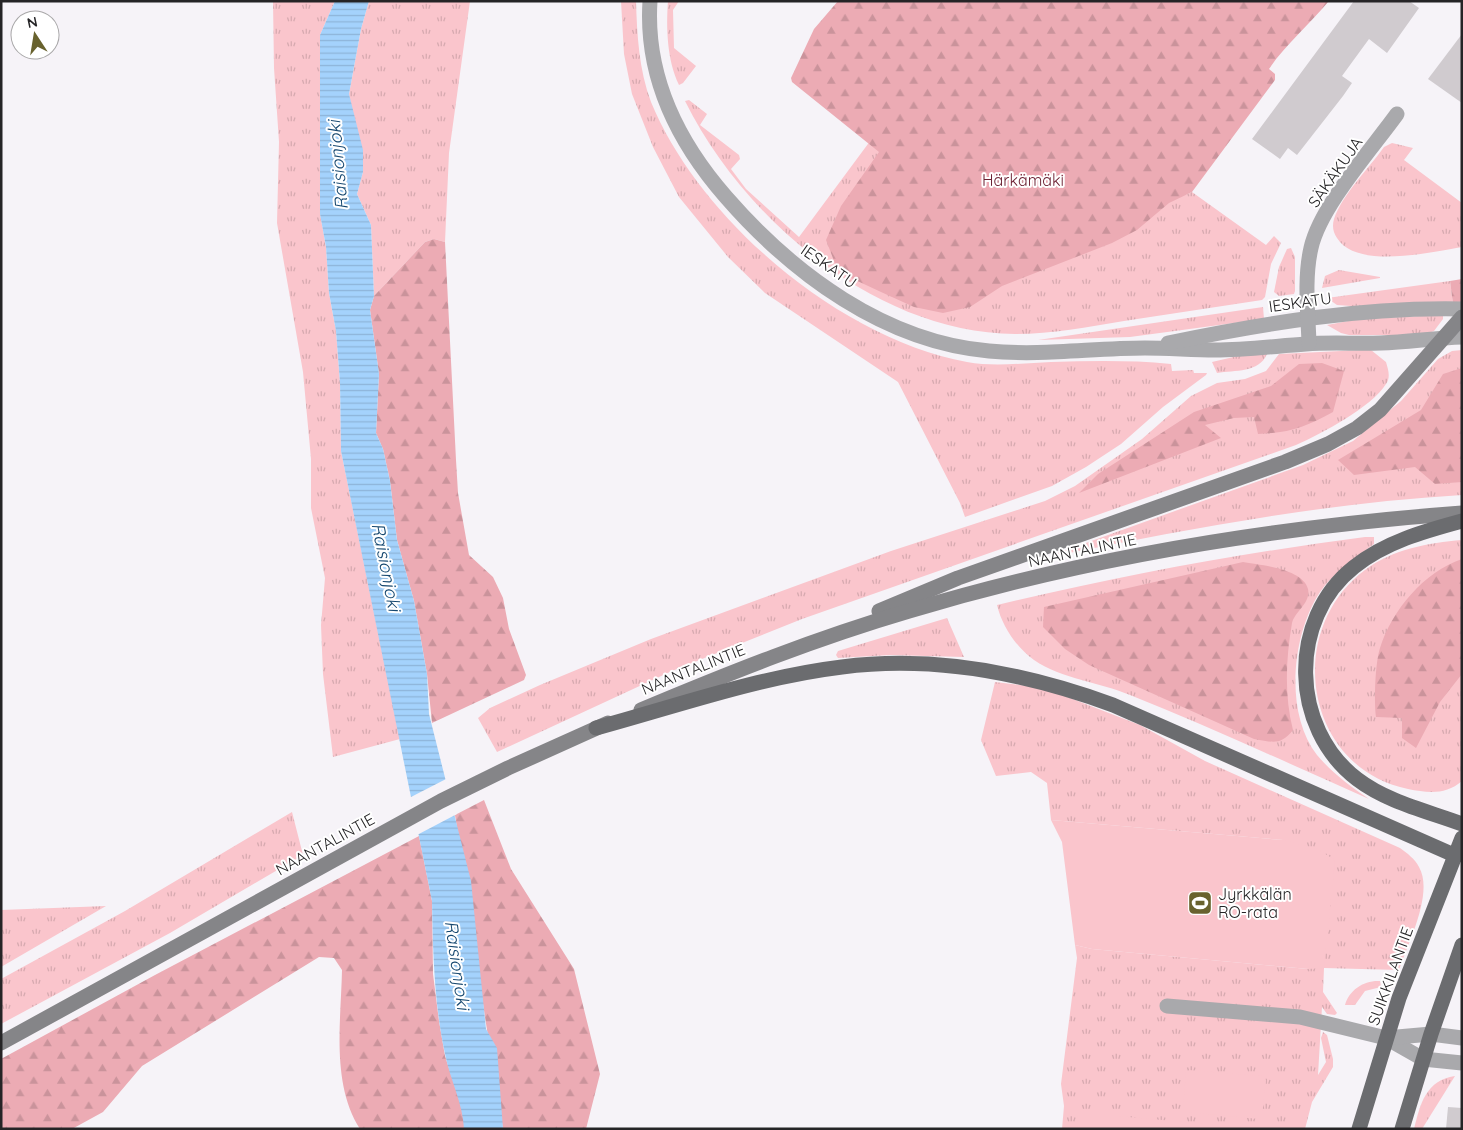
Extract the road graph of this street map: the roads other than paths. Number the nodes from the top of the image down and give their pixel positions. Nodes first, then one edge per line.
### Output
1 (650, 1) edge
2 (1397, 114) dead end
3 (1462, 308) edge
4 (1462, 317) edge
5 (1308, 318) junction
6 (1462, 337) edge
7 (1443, 338) junction
8 (1309, 344) junction
9 (1144, 348) junction
10 (1462, 513) edge
11 (1462, 521) edge
12 (794, 648) junction
13 (596, 728) junction
14 (1462, 824) edge
15 (1462, 838) edge
16 (1458, 854) edge
17 (1462, 945) edge
18 (1167, 1006) dead end
19 (1431, 1034) junction
20 (1386, 1038) junction
21 (1462, 1038) edge
22 (1, 1043) edge
23 (1423, 1059) junction
24 (1462, 1063) edge
25 (1359, 1129) edge
26 (1402, 1129) edge

1 - 9 street, IESKATU
2 - 5 street, SÄKÄKUJA
3 - 5 street, IESKATU
4 - 7 main road
5 - 8 street, SÄKÄKUJA
5 - 9 street, IESKATU
6 - 7 street, IESKATU
7 - 8 street, IESKATU
7 - 12 main road
8 - 9 street, IESKATU
10 - 12 main road, NAANTALINTIE
11 - 14 main road
12 - 13 main road, NAANTALINTIE
13 - 16 main road
13 - 22 main road, NAANTALINTIE
15 - 16 main road, SUIKKILANTIE
16 - 20 main road, SUIKKILANTIE
17 - 19 main road
18 - 20 street
19 - 20 street
19 - 21 street
19 - 23 main road
20 - 23 street
20 - 25 main road, SUIKKILANTIE
23 - 24 street
23 - 26 main road

